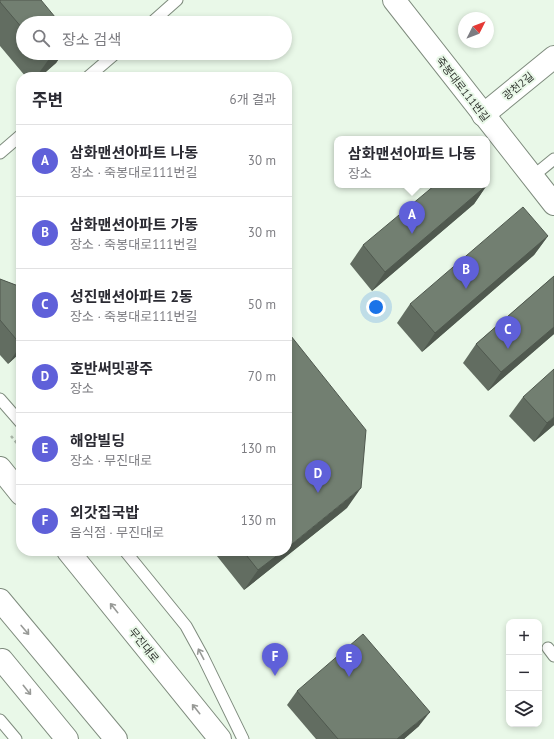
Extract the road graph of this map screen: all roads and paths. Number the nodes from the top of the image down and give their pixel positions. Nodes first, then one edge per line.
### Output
1 (177, 0) edge
2 (394, 0) edge
3 (158, 16) edge
4 (554, 57) edge
5 (108, 60) edge
6 (94, 72) edge
7 (483, 115) junction
8 (16, 139) edge
9 (0, 153) edge
10 (554, 159) edge
11 (532, 177) junction
12 (554, 204) edge
13 (0, 399) edge
14 (16, 417) edge
15 (0, 468) edge
16 (16, 488) edge
17 (72, 556) edge
18 (129, 556) edge
19 (0, 600) edge
20 (1, 659) edge
21 (0, 720) edge
22 (16, 739) edge
23 (67, 739) edge
24 (116, 739) edge
25 (220, 739) edge
26 (243, 739) edge

1 - 3 lane
2 - 7 street, 죽봉대로111번길
4 - 7 street, 광천2길
5 - 6 lane
7 - 11 street, 죽봉대로111번길
8 - 9 lane
10 - 11 lane
11 - 12 street, 죽봉대로111번길
13 - 14 lane
15 - 16 street
25 -> 17 street, 무진대로
26 -> 18 lane
19 -> 24 street
20 -> 23 street
21 - 22 lane

